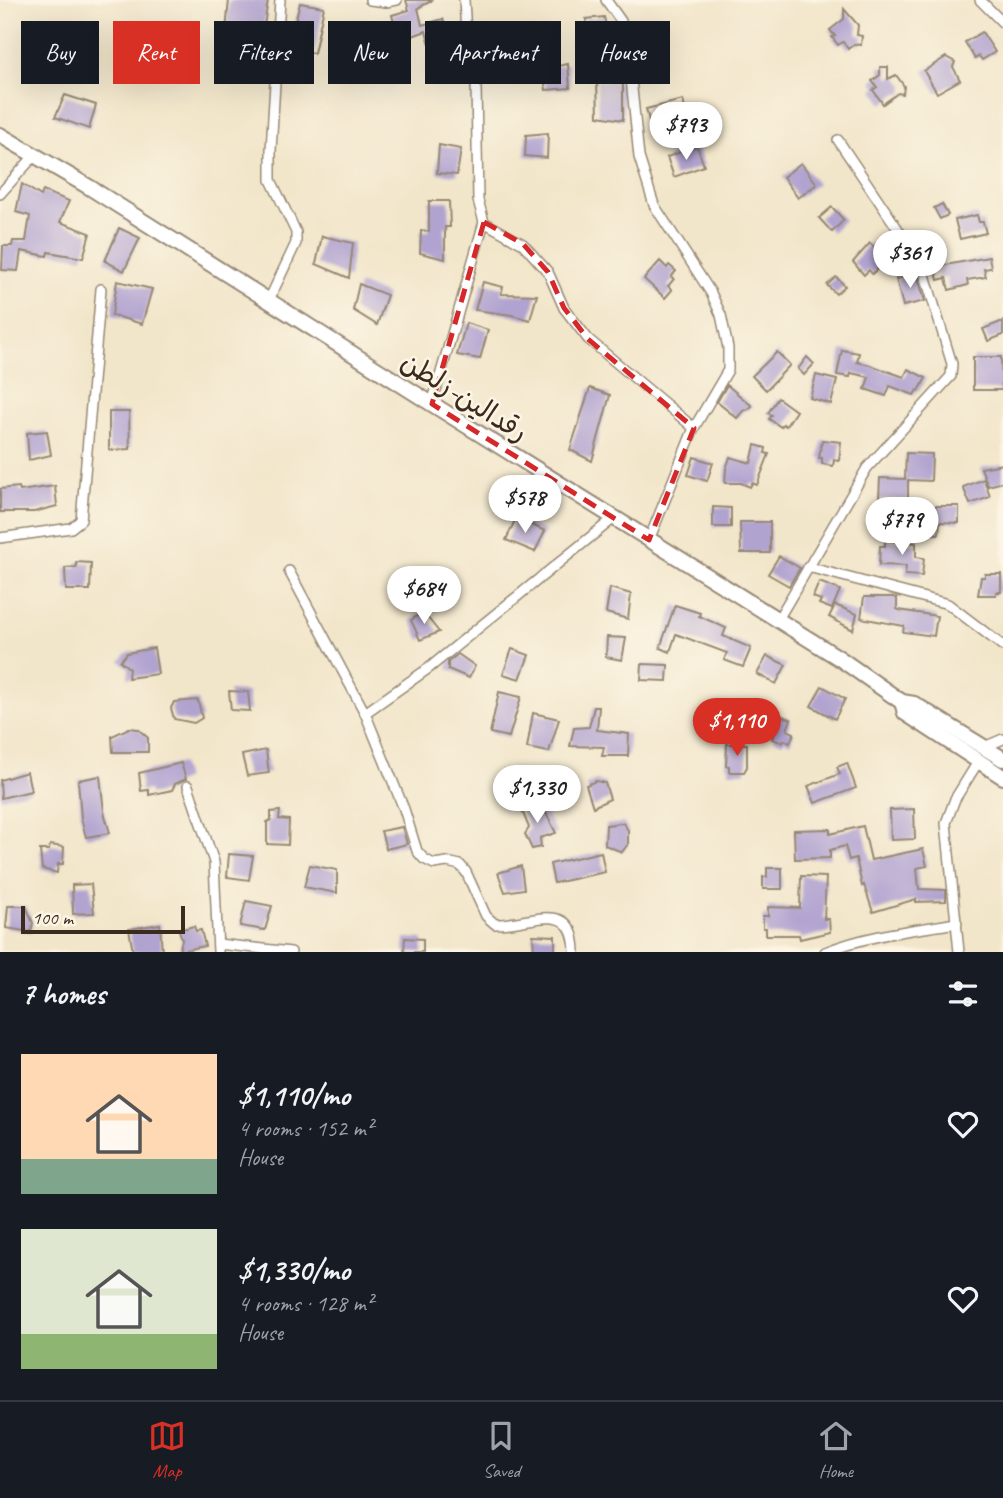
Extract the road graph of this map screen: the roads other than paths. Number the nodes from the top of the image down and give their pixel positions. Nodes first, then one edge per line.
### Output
1 (280, 0) edge
2 (370, 0) edge
3 (397, 0) edge
4 (464, 0) edge
5 (606, 0) edge
6 (980, 0) edge
7 (1003, 23) edge
8 (0, 135) edge
9 (838, 140) dead end
10 (35, 155) junction
11 (0, 194) edge
12 (484, 222) junction
13 (101, 289) dead end
14 (269, 300) junction
15 (432, 404) junction
16 (694, 428) junction
17 (614, 518) junction
18 (0, 538) edge
19 (649, 540) junction
20 (808, 567) junction
21 (289, 571) dead end
22 (777, 621) junction
23 (1003, 646) edge
24 (902, 702) junction
25 (365, 713) junction
26 (1003, 739) edge
27 (984, 747) junction
28 (1003, 758) edge
29 (978, 762) junction
30 (1003, 777) edge
31 (188, 786) dead end
32 (957, 923) junction
33 (218, 948) edge
34 (846, 948) edge
35 (291, 952) edge
36 (575, 952) edge
37 (825, 952) edge
38 (959, 952) edge

1 - 14 street
2 - 3 street
4 - 12 street
5 - 16 street
6 - 7 street
8 - 10 main road, رقدالين-زلطن
9 - 20 street
10 - 11 street
10 - 14 main road, رقدالين-زلطن
12 - 15 street
12 - 16 street
13 - 18 street
14 - 15 main road, رقدالين-زلطن
15 - 17 main road, رقدالين-زلطن
16 - 19 street
17 - 19 main road, رقدالين-زلطن
17 - 25 street
19 - 22 main road, رقدالين-زلطن
20 - 22 street
20 - 23 street
21 - 25 street
22 - 24 main road, رقدالين-زلطن
24 - 27 main road, رقدالين-زلطن
24 - 29 main road, رقدالين-زلطن
25 - 36 street
26 - 27 street
27 - 28 main road, رقدالين-زلطن
29 - 30 main road, رقدالين-زلطن
29 - 32 street
31 - 33 street
32 - 34 street
32 - 38 street
33 - 35 street
34 - 37 street

